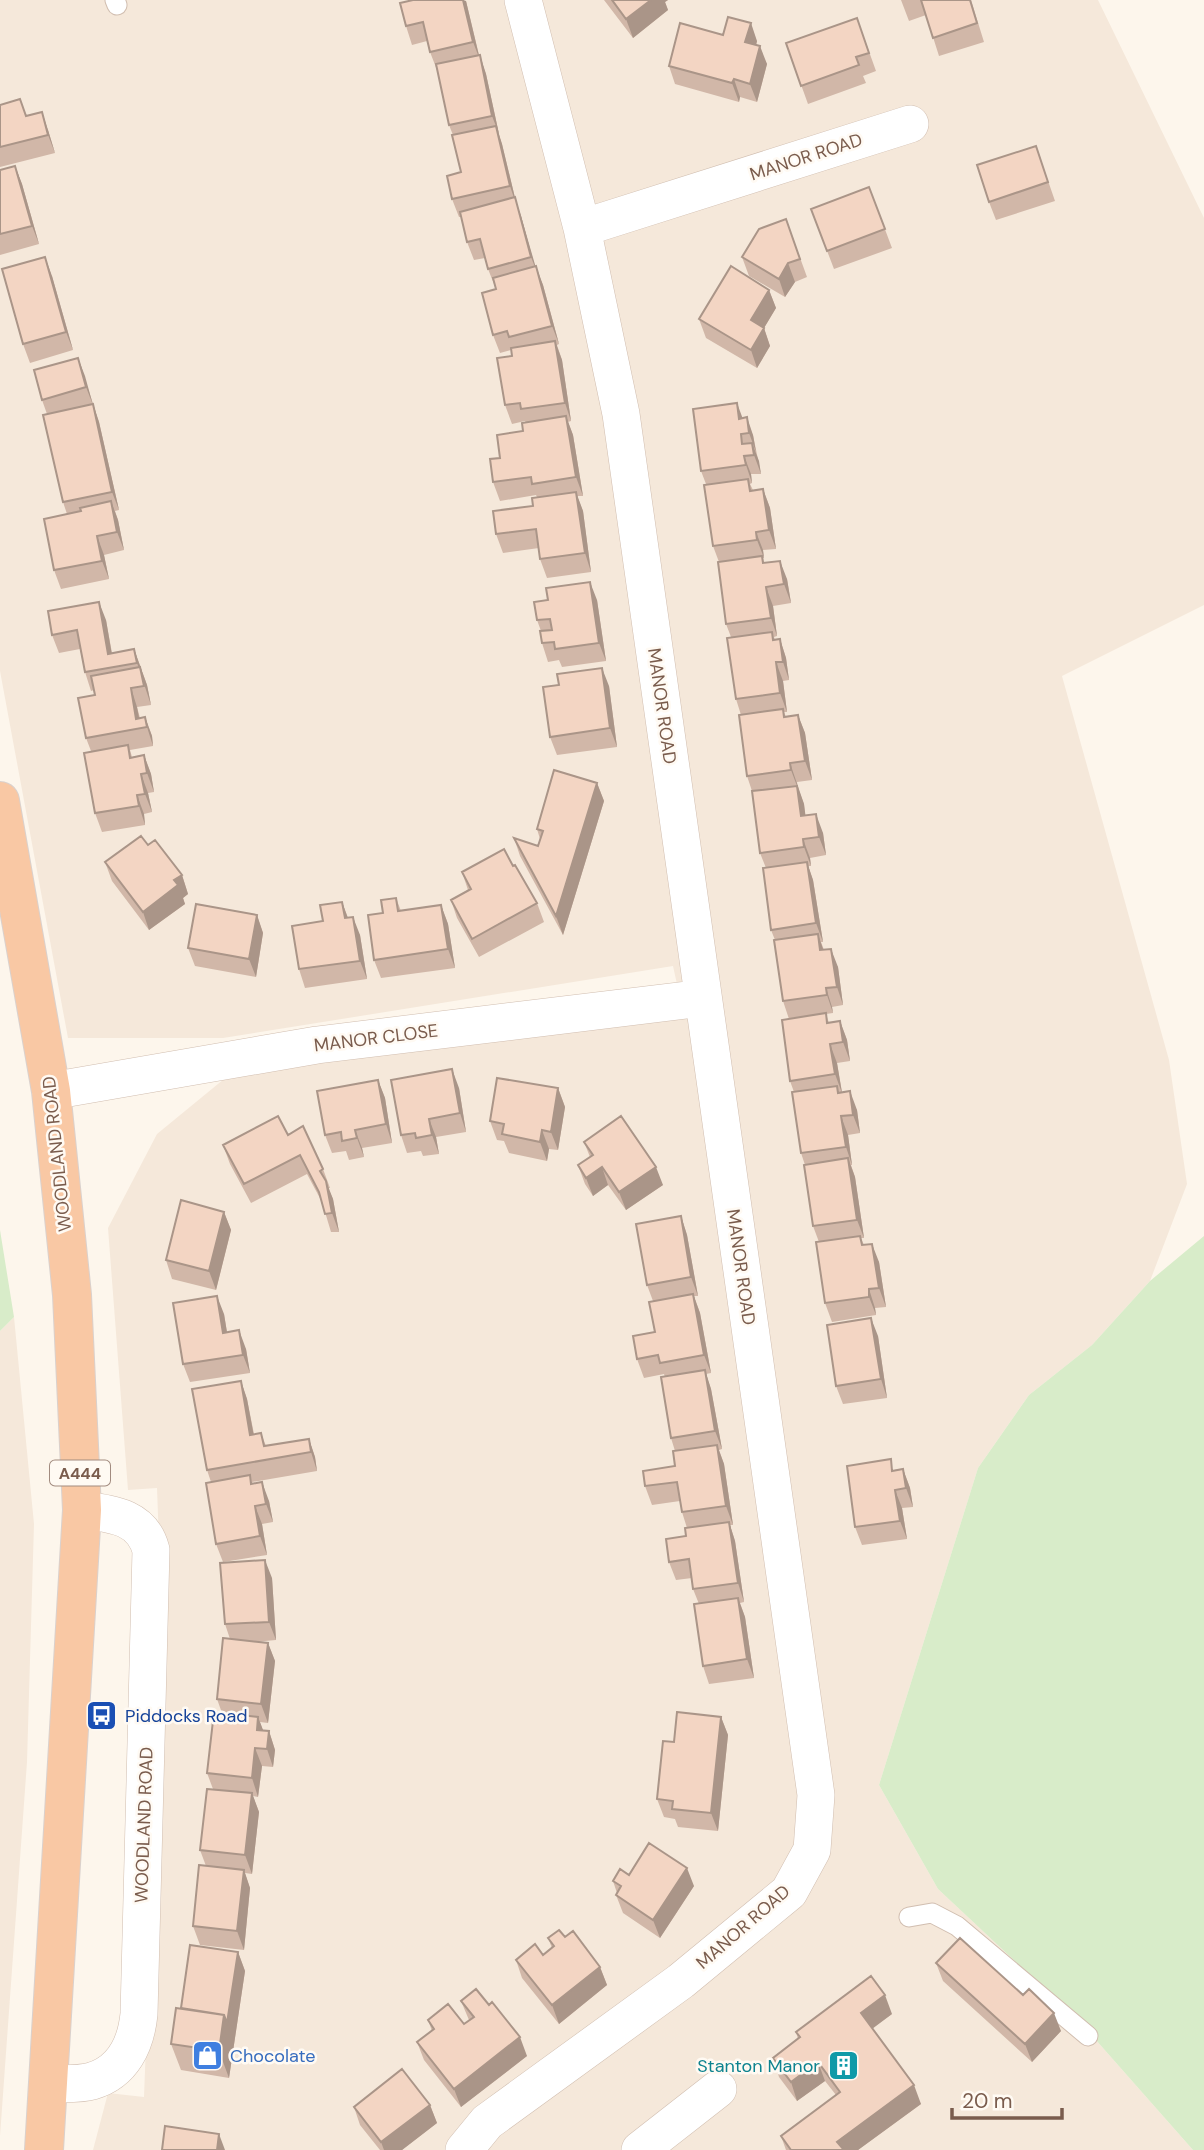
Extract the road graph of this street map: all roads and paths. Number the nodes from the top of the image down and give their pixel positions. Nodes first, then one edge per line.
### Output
1 (523, 0) edge
2 (910, 124) dead end
3 (582, 228) junction
4 (0, 801) edge
5 (703, 998) junction
6 (51, 1091) junction
7 (82, 1510) junction
8 (909, 1917) dead end
9 (1088, 2036) dead end
10 (48, 2084) junction
11 (718, 2088) dead end
12 (44, 2150) edge
13 (464, 2150) edge
14 (640, 2150) edge

1 - 3 street, MANOR ROAD
2 - 3 street, MANOR ROAD
3 - 5 street, MANOR ROAD
4 - 6 highway, WOODLAND ROAD / A444
5 - 6 street, MANOR CLOSE
5 - 13 street, MANOR ROAD
6 - 7 highway, WOODLAND ROAD / A444
7 - 10 highway, WOODLAND ROAD / A444
7 - 10 street, WOODLAND ROAD
8 - 9 lane
10 - 12 highway, WOODLAND ROAD / A444
11 - 14 street

